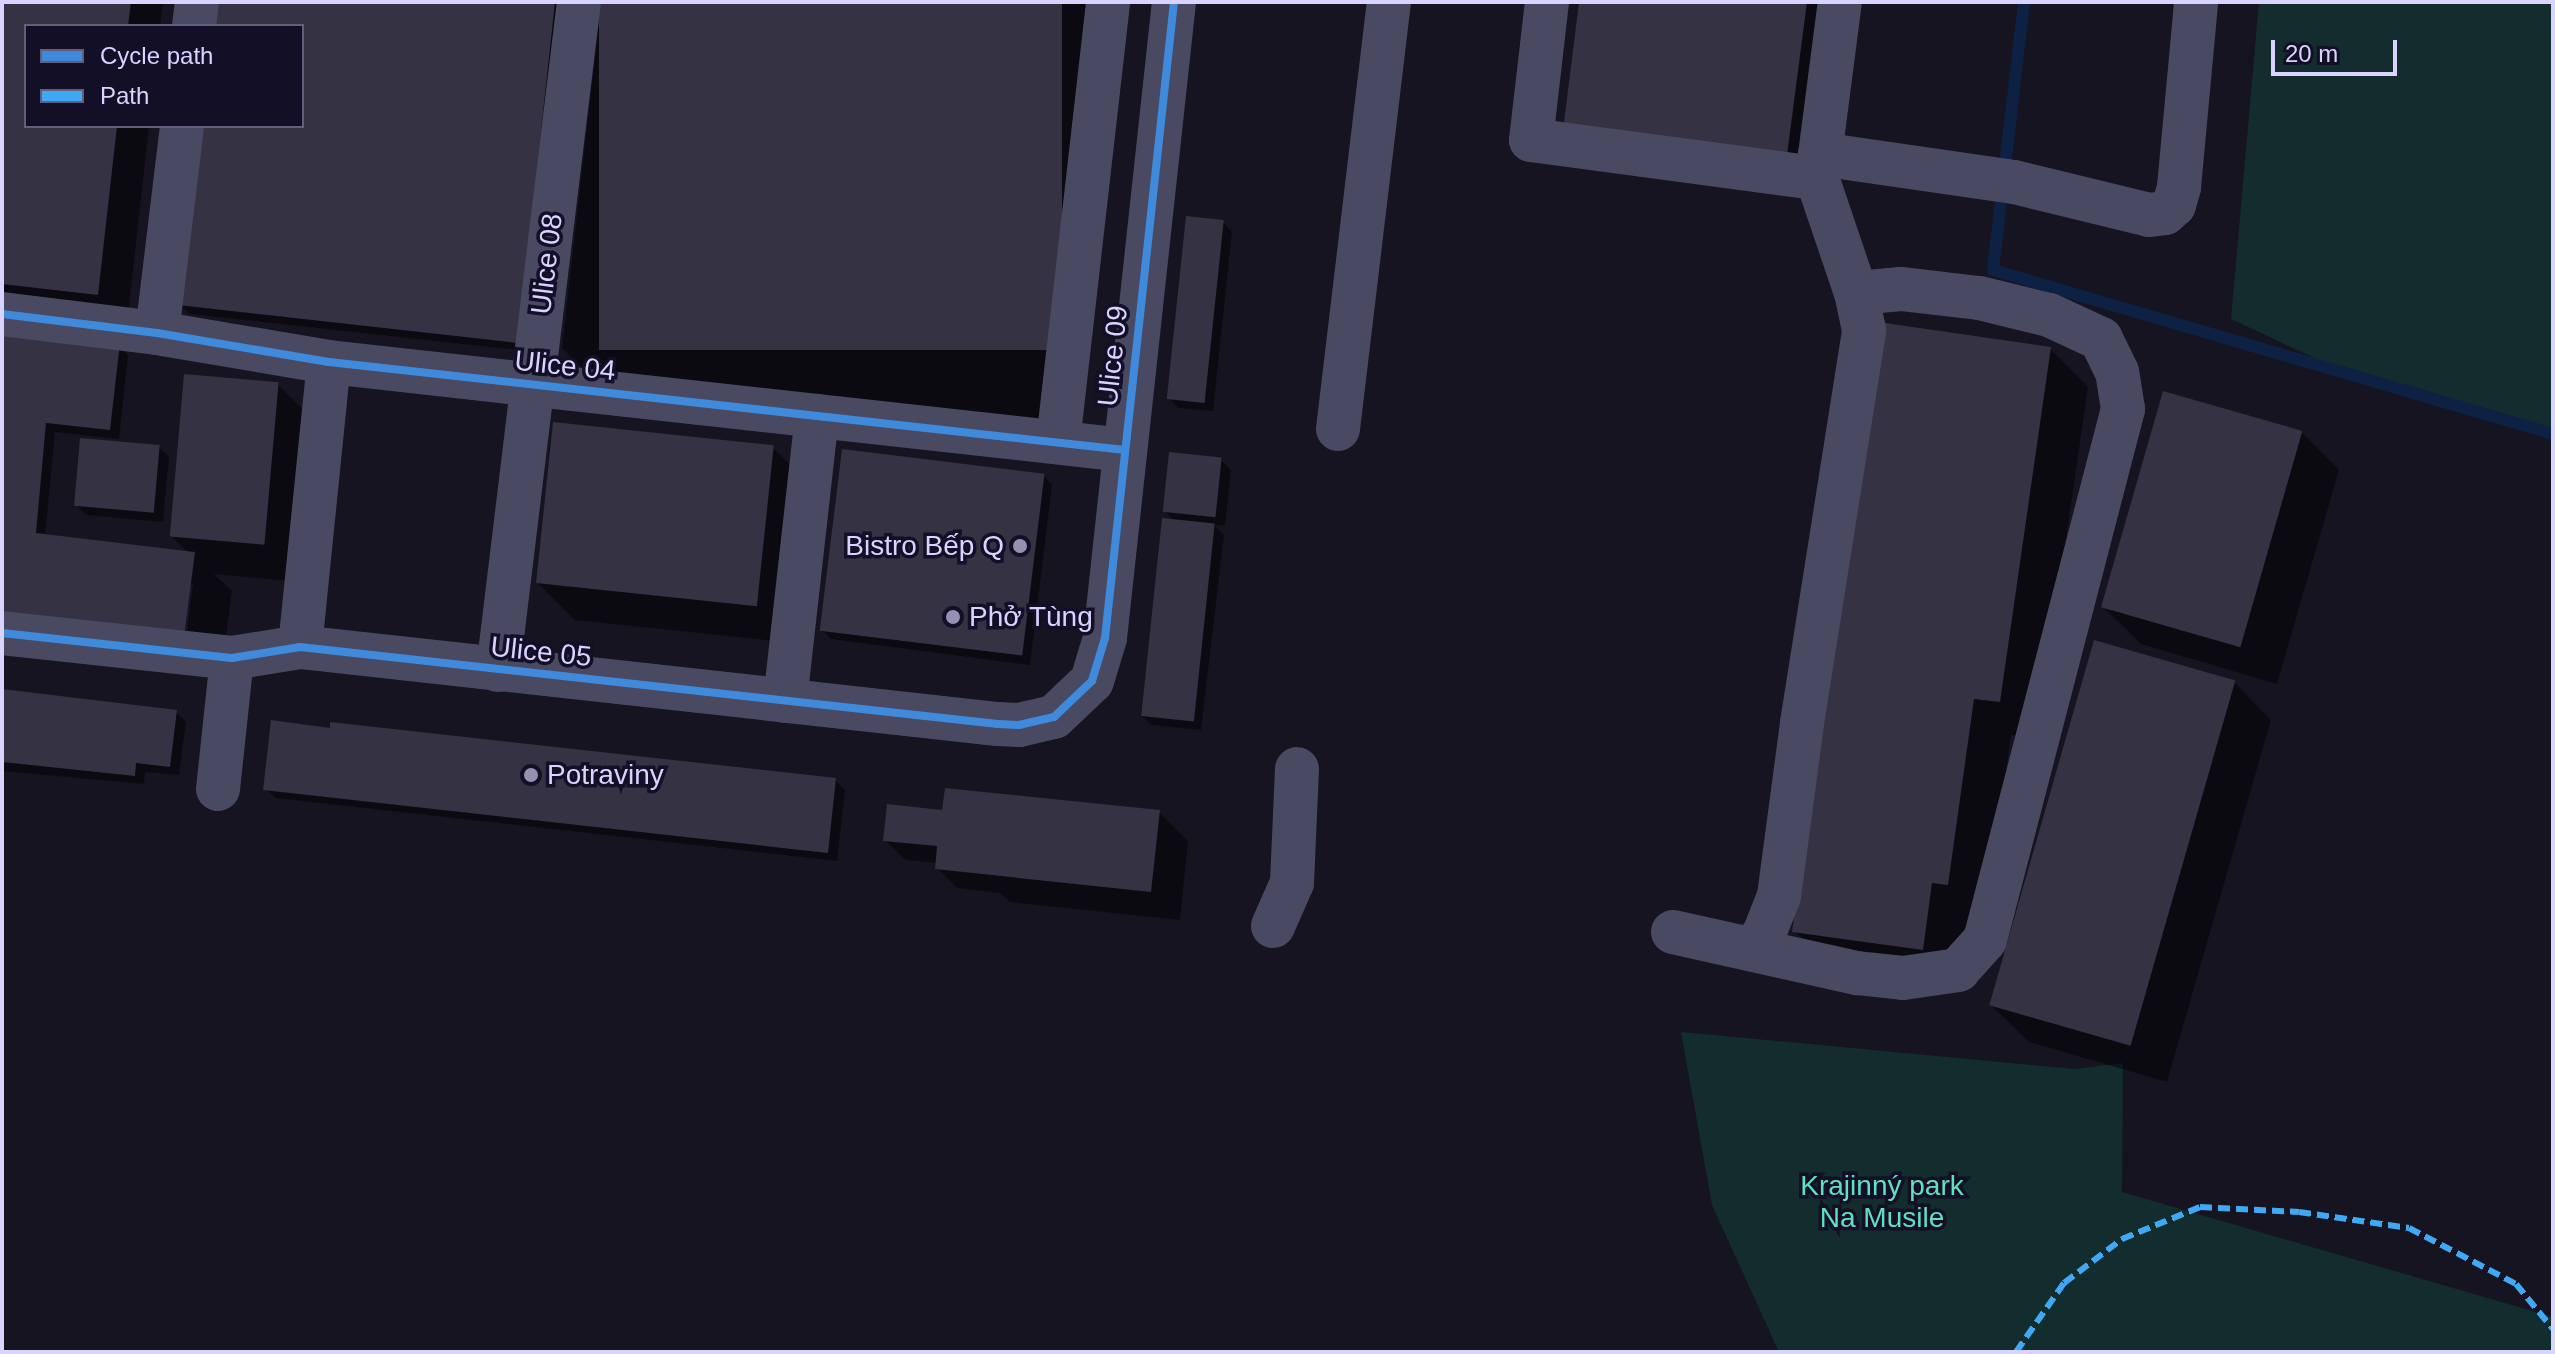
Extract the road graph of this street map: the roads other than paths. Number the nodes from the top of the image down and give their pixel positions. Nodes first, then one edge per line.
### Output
1 (197, 2) edge
2 (579, 2) edge
3 (1108, 2) edge
4 (1174, 2) edge
5 (1389, 2) edge
6 (1547, 2) edge
7 (1840, 2) edge
8 (2196, 2) edge
9 (194, 24) edge
10 (182, 128) edge
11 (1819, 166) junction
12 (1856, 293) junction
13 (2, 314) edge
14 (157, 333) junction
15 (329, 362) junction
16 (532, 385) junction
17 (817, 416) junction
18 (1338, 429) dead end
19 (1058, 442) junction
20 (1125, 450) junction
21 (2, 633) edge
22 (300, 647) junction
23 (232, 658) junction
24 (498, 670) junction
25 (785, 701) junction
26 (1070, 705) joint
27 (1297, 769) dead end
28 (218, 789) dead end
29 (1273, 926) dead end
30 (1673, 932) dead end
31 (1752, 948) junction

1 - 9 street
2 - 16 street, Ulice 08
3 - 19 street, Ulice 09
4 - 20 street, Ulice 09
5 - 18 street
6 - 11 street
7 - 11 street
8 - 11 street
10 - 14 street
11 - 12 street
12 - 31 street
12 - 31 street
13 - 14 street, Ulice 04
14 - 15 street, Ulice 04
15 - 16 street, Ulice 04
15 - 22 street
16 - 17 street, Ulice 04
16 - 24 street, Ulice 08
17 - 19 street, Ulice 04
17 - 25 street
19 - 20 street, Ulice 04
20 - 26 street, Ulice 09
21 - 23 street, Ulice 05
22 - 23 street, Ulice 05
22 - 24 street, Ulice 05
23 - 28 street
24 - 25 street, Ulice 05
25 - 26 street, Ulice 05
27 - 29 street
30 - 31 street

